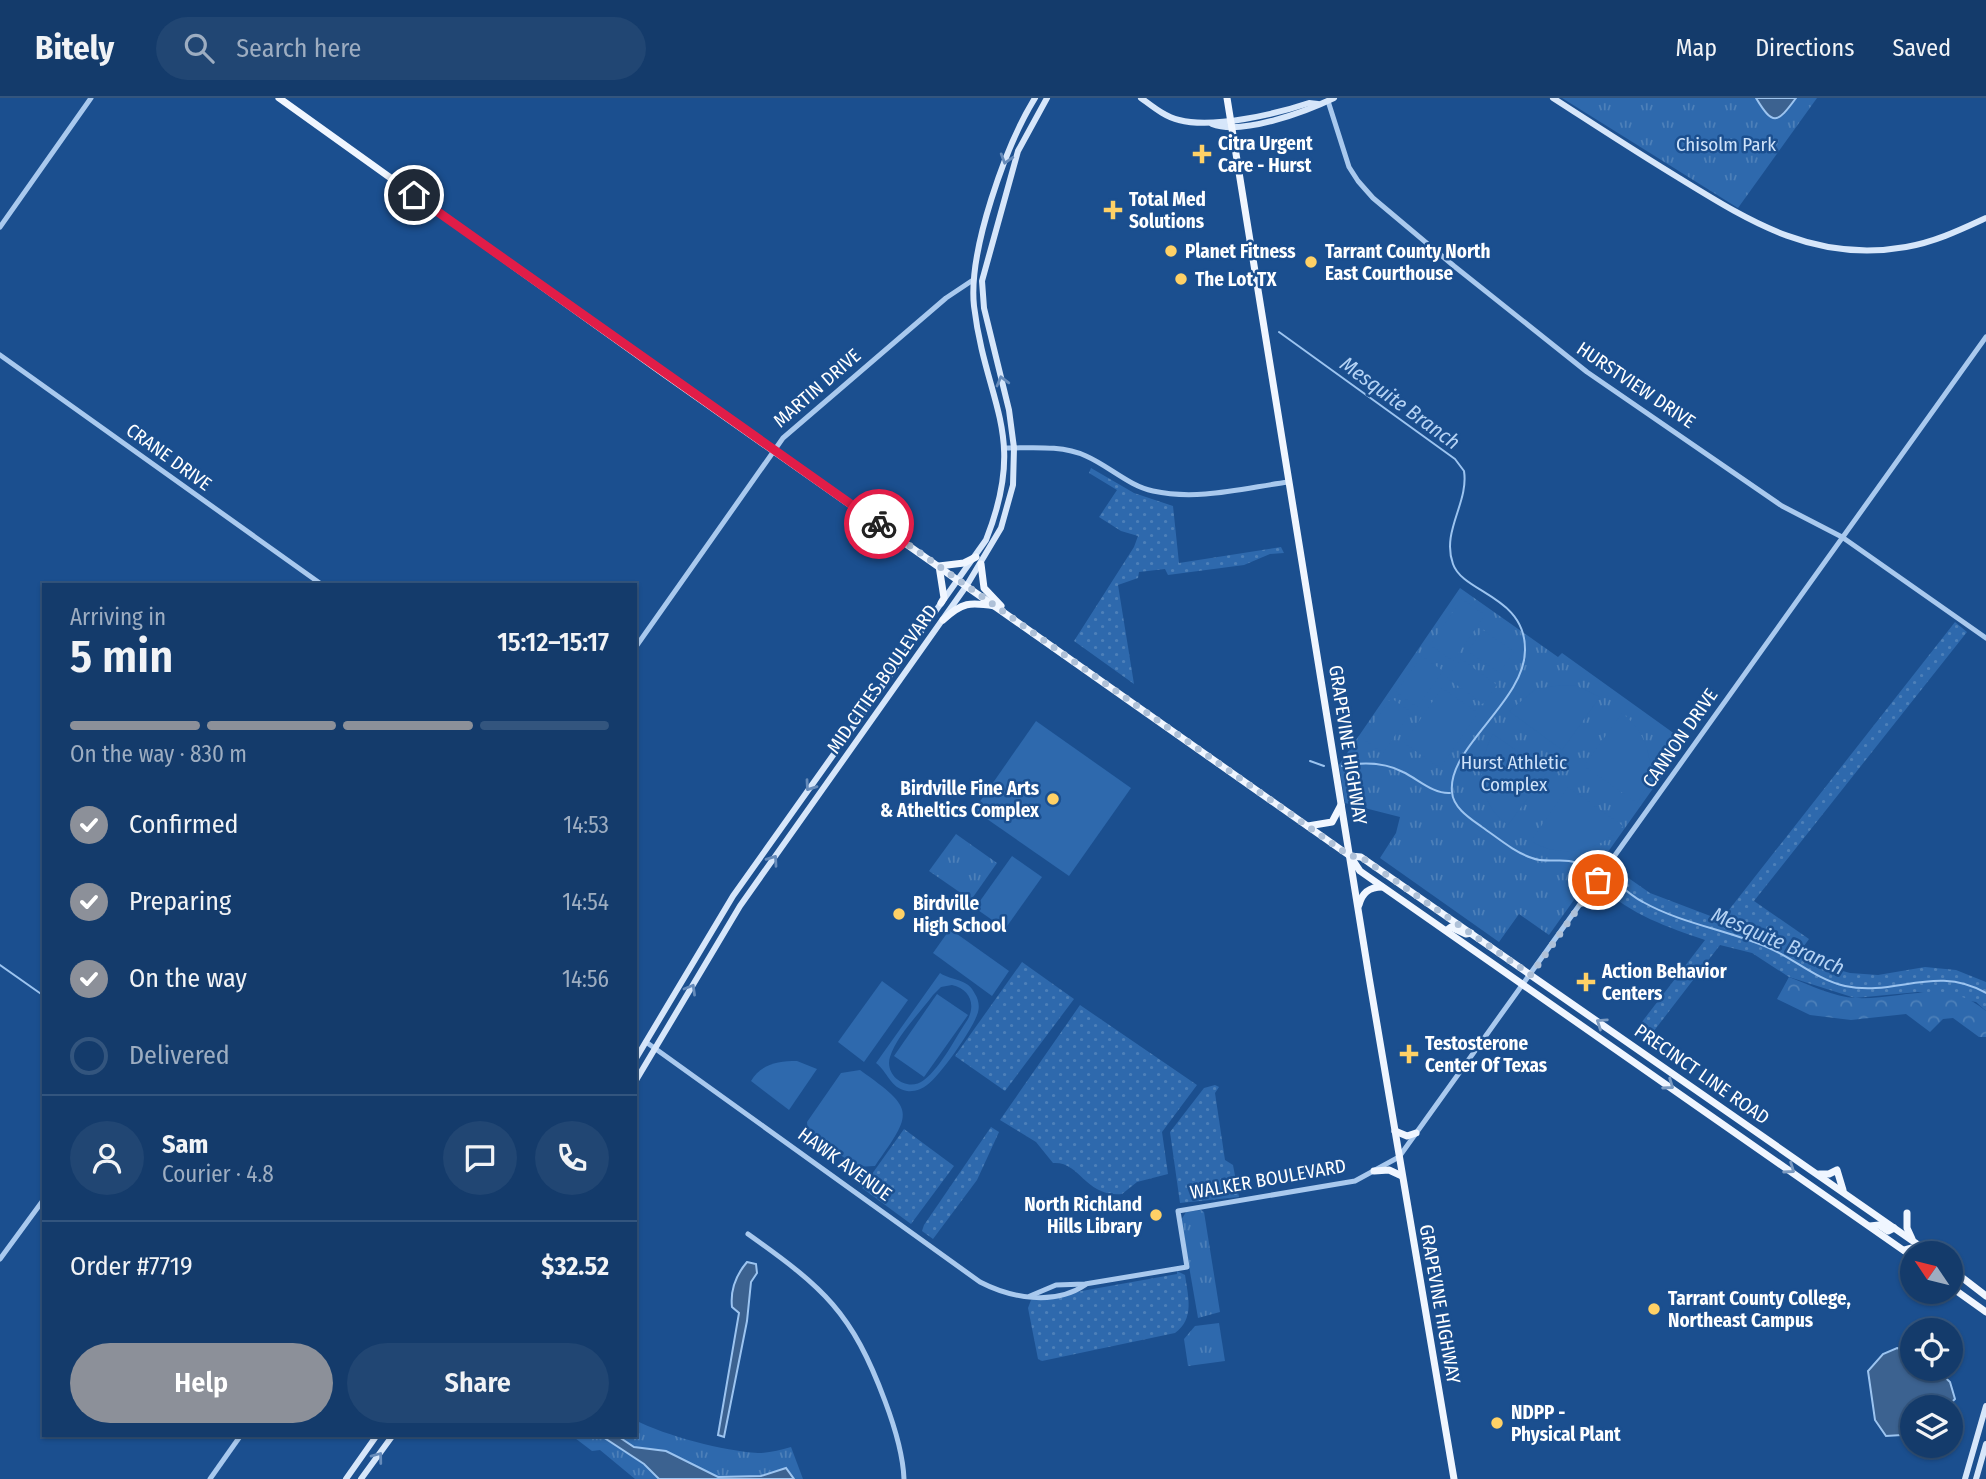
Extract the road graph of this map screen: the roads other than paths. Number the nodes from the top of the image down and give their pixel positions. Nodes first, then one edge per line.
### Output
1 (90, 98) edge
2 (279, 98) edge
3 (1035, 98) edge
4 (1047, 98) edge
5 (1141, 98) edge
6 (1227, 98) edge
7 (1553, 98) edge
8 (1331, 99) edge
9 (1231, 123) junction
10 (1016, 132) junction
11 (1025, 136) junction
12 (1986, 218) edge
13 (0, 228) edge
14 (973, 280) junction
15 (985, 314) junction
16 (1986, 337) edge
17 (0, 355) edge
18 (1006, 448) junction
19 (1014, 448) junction
20 (774, 450) junction
21 (1288, 482) junction
22 (996, 513) junction
23 (997, 536) junction
24 (1842, 537) junction
25 (978, 561) junction
26 (939, 566) junction
27 (959, 580) junction
28 (320, 583) edge
29 (967, 585) junction
30 (941, 603) junction
31 (996, 606) junction
32 (1005, 612) junction
33 (943, 620) junction
34 (1986, 638) edge
35 (637, 645) edge
36 (878, 691) junction
37 (889, 695) junction
38 (884, 702) junction
39 (1342, 805) junction
40 (790, 814) junction
41 (806, 814) junction
42 (1308, 826) junction
43 (1350, 856) junction
44 (1384, 887) junction
45 (723, 911) junction
46 (1420, 911) junction
47 (1359, 913) junction
48 (734, 916) junction
49 (1453, 921) junction
50 (1447, 930) junction
51 (1471, 933) junction
52 (1531, 975) junction
53 (1526, 984) junction
54 (646, 1042) junction
55 (1633, 1045) junction
56 (656, 1048) junction
57 (1626, 1055) junction
58 (637, 1057) edge
59 (637, 1079) edge
60 (1395, 1131) junction
61 (1416, 1133) junction
62 (1399, 1157) junction
63 (1374, 1171) junction
64 (1818, 1174) junction
65 (1402, 1176) junction
66 (1847, 1194) junction
67 (42, 1202) edge
68 (1907, 1213) dead end
69 (1870, 1226) junction
70 (1894, 1228) junction
71 (748, 1234) dead end
72 (1912, 1241) edge
73 (1914, 1241) edge
74 (1900, 1247) edge
75 (0, 1259) edge
76 (1187, 1267) joint
77 (1964, 1279) edge
78 (1964, 1296) edge
79 (1986, 1296) edge
80 (1986, 1312) edge
81 (1986, 1406) edge
82 (240, 1437) edge
83 (376, 1437) edge
84 (392, 1437) edge
85 (1986, 1444) edge
86 (1974, 1448) junction
87 (1981, 1463) junction
88 (210, 1479) edge
89 (346, 1479) edge
90 (361, 1479) edge
91 (904, 1479) edge
92 (1454, 1479) edge
93 (1965, 1479) edge
94 (1976, 1479) edge

1 - 13 street
2 - 20 main road, PRECINCT LINE ROAD
3 - 10 main road, MID CITIES BOULEVARD
4 - 11 main road, MID CITIES BOULEVARD
5 - 9 main road
6 - 9 main road, GRAPEVINE HIGHWAY
7 - 12 main road
8 - 9 main road
8 - 24 street, HURSTVIEW DRIVE
9 - 21 main road, GRAPEVINE HIGHWAY
10 - 11 main road
10 -> 14 main road, MID CITIES BOULEVARD
11 - 15 main road, MID CITIES BOULEVARD
14 - 15 main road
14 - 18 main road, MID CITIES BOULEVARD
14 - 20 street, MARTIN DRIVE
19 -> 15 main road, MID CITIES BOULEVARD
16 - 24 street, CANNON DRIVE
17 - 28 street, CRANE DRIVE
18 - 19 street
18 - 22 main road, MID CITIES BOULEVARD
19 - 21 street
19 - 23 main road, MID CITIES BOULEVARD
20 - 26 main road, PRECINCT LINE ROAD
20 - 35 street, MARTIN DRIVE
21 - 39 main road, GRAPEVINE HIGHWAY
22 - 23 main road
22 - 25 main road, MID CITIES BOULEVARD
23 - 25 main road, MID CITIES BOULEVARD
24 - 34 street, HURSTVIEW DRIVE
24 - 52 street, CANNON DRIVE
25 - 26 main road
25 - 27 main road, MID CITIES BOULEVARD
25 - 29 main road, MID CITIES BOULEVARD
25 - 32 main road
26 - 27 main road, PRECINCT LINE ROAD
26 - 30 main road
27 - 29 main road, PRECINCT LINE ROAD
27 - 30 main road, MID CITIES BOULEVARD
29 - 31 main road, PRECINCT LINE ROAD
29 - 33 main road, MID CITIES BOULEVARD
30 - 36 main road, MID CITIES BOULEVARD
31 - 32 main road, PRECINCT LINE ROAD
31 - 33 main road
32 - 42 main road, PRECINCT LINE ROAD
33 - 37 main road, MID CITIES BOULEVARD
36 - 37 main road
36 - 38 main road
36 -> 40 main road, MID CITIES BOULEVARD
37 - 38 main road, MID CITIES BOULEVARD
38 - 41 main road, MID CITIES BOULEVARD
39 - 42 main road
39 - 43 main road, GRAPEVINE HIGHWAY
40 - 41 main road
40 - 45 main road, MID CITIES BOULEVARD
48 -> 41 main road, MID CITIES BOULEVARD
42 - 43 main road, PRECINCT LINE ROAD
43 - 44 main road, PRECINCT LINE ROAD
43 - 47 main road, GRAPEVINE HIGHWAY
43 - 49 main road, PRECINCT LINE ROAD
44 - 46 main road, PRECINCT LINE ROAD
44 - 47 main road
45 - 48 main road
45 - 54 main road, MID CITIES BOULEVARD
46 - 49 main road
46 - 50 main road, PRECINCT LINE ROAD
47 - 60 main road, GRAPEVINE HIGHWAY
56 -> 48 main road, MID CITIES BOULEVARD
49 - 51 main road, PRECINCT LINE ROAD
50 - 51 main road
50 - 53 main road, PRECINCT LINE ROAD
51 - 52 main road, PRECINCT LINE ROAD
52 - 53 street, CANNON DRIVE
55 -> 52 main road, PRECINCT LINE ROAD
53 - 57 main road, PRECINCT LINE ROAD
53 - 61 street, CANNON DRIVE
54 - 56 street, HAWK AVENUE
54 - 58 main road, MID CITIES BOULEVARD
55 - 57 main road
55 - 64 main road, PRECINCT LINE ROAD
56 - 59 main road, MID CITIES BOULEVARD
56 - 76 street, HAWK AVENUE
57 -> 69 main road, PRECINCT LINE ROAD
60 - 61 main road
60 - 62 main road, GRAPEVINE HIGHWAY
61 - 62 street, CANNON DRIVE
62 - 63 street, WALKER BOULEVARD
62 - 65 main road, GRAPEVINE HIGHWAY
63 - 65 main road
63 - 76 street, WALKER BOULEVARD
64 - 66 main road, PRECINCT LINE ROAD
64 - 66 main road
65 - 92 main road, GRAPEVINE HIGHWAY
66 - 70 main road, PRECINCT LINE ROAD
67 - 75 street
68 - 73 main road
69 - 70 main road
69 - 74 main road, PRECINCT LINE ROAD
70 - 72 main road, PRECINCT LINE ROAD
71 - 91 street
77 - 79 main road
78 - 80 main road
81 - 86 main road
82 - 88 street
83 - 89 main road
90 -> 84 main road
85 - 87 main road
86 - 87 main road
86 - 93 main road
87 - 94 main road

